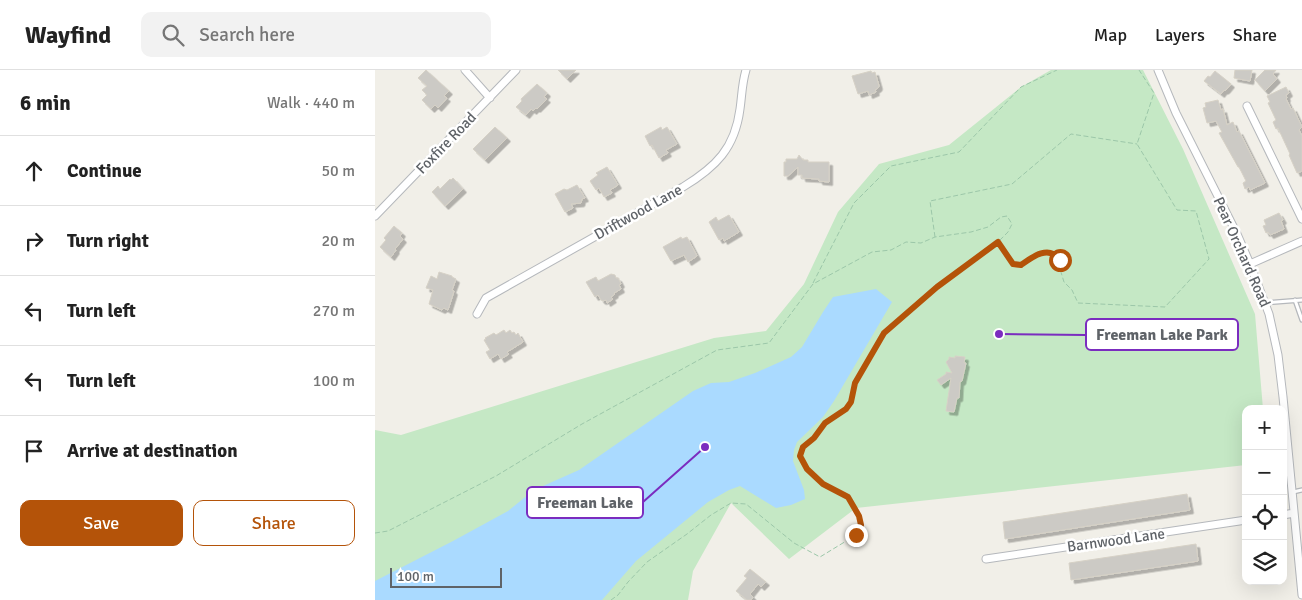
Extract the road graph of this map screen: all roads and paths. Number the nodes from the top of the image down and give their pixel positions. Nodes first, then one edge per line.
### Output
1 (465, 70) edge
2 (516, 70) edge
3 (746, 70) edge
4 (1057, 70) edge
5 (1139, 70) edge
6 (1158, 70) edge
7 (489, 98) junction
8 (1247, 106) dead end
9 (1137, 144) junction
10 (375, 216) edge
11 (1302, 219) edge
12 (935, 238) junction
13 (1302, 241) edge
14 (998, 242) junction
15 (1250, 264) junction
16 (813, 284) junction
17 (1295, 300) junction
18 (1302, 300) edge
19 (1265, 303) junction
20 (477, 314) dead end
21 (1302, 320) edge
22 (1302, 490) edge
23 (1292, 492) junction
24 (1294, 513) junction
25 (1287, 514) edge
26 (1242, 521) edge
27 (375, 533) edge
28 (986, 559) dead end
29 (1302, 593) edge
30 (611, 600) edge

1 - 7 street
2 - 7 street, Foxfire Road
3 - 20 street, Driftwood Lane
4 - 16 path
5 - 9 path
6 - 15 street, Pear Orchard Road
7 - 10 street, Foxfire Road
8 - 11 street
9 - 12 path
9 - 14 path
12 - 14 path
12 - 16 path
13 - 15 street
14 - 30 path
15 - 19 street, Pear Orchard Road
16 - 27 path
17 - 18 lane
17 - 19 lane
17 - 21 lane
19 - 23 street, Pear Orchard Road
22 - 23 lane
23 - 24 street, Pear Orchard Road
24 - 25 street
24 - 29 street, Pear Orchard Road
26 - 28 street, Barnwood Lane

